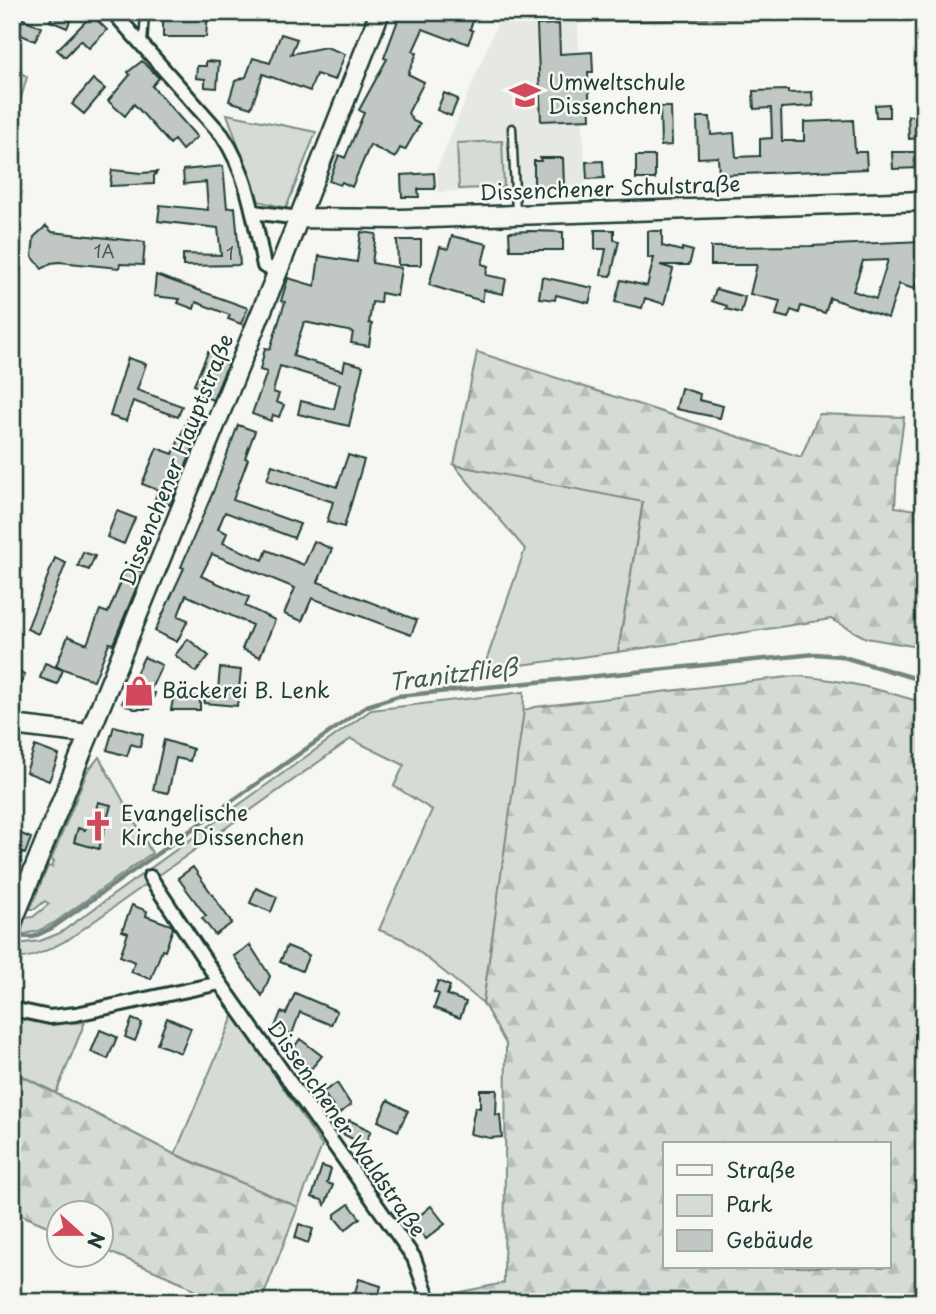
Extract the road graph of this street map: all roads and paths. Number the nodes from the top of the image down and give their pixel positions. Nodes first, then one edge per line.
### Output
1 (113, 12) edge
2 (145, 12) edge
3 (380, 12) edge
4 (143, 46) junction
5 (512, 128) dead end
6 (924, 201) edge
7 (253, 212) junction
8 (516, 215) junction
9 (299, 218) junction
10 (278, 271) junction
11 (12, 725) edge
12 (89, 734) junction
13 (150, 877) dead end
14 (12, 923) edge
15 (220, 983) junction
16 (12, 1009) edge
17 (430, 1302) edge

1 - 4 street
2 - 4 lane
3 - 9 main road, Dissenchener Hauptstraße
4 - 7 street
5 - 8 lane
6 - 8 main road, Dissenchener Schulstraße
7 - 9 street
7 - 10 street
8 - 9 main road, Dissenchener Schulstraße
9 - 10 main road, Dissenchener Hauptstraße
10 - 12 main road, Dissenchener Hauptstraße
11 - 12 main road
12 - 14 main road, Dissenchener Hauptstraße
13 - 15 street, Dissenchener Waldstraße
15 - 16 street
15 - 17 street, Dissenchener Waldstraße

